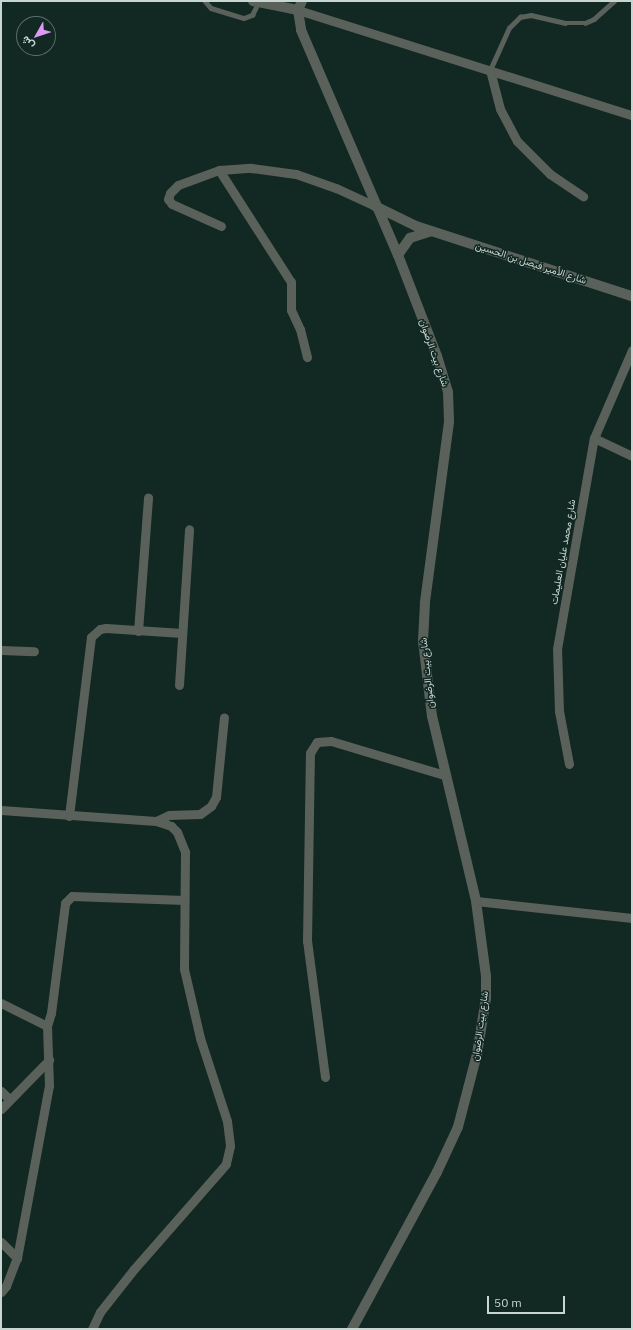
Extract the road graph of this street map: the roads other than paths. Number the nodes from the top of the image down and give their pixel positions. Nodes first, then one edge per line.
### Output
1 (205, 1) edge
2 (614, 1) edge
3 (256, 2) edge
4 (300, 6) edge
5 (490, 70) junction
6 (632, 115) edge
7 (218, 170) junction
8 (584, 196) dead end
9 (375, 206) junction
10 (220, 226) dead end
11 (430, 230) junction
12 (398, 255) junction
13 (632, 296) edge
14 (632, 350) edge
15 (307, 357) dead end
16 (594, 438) junction
17 (632, 456) edge
18 (148, 497) dead end
19 (189, 529) dead end
20 (138, 631) junction
21 (182, 633) junction
22 (1, 650) edge
23 (34, 651) dead end
24 (179, 685) dead end
25 (224, 717) dead end
26 (569, 764) dead end
27 (444, 775) junction
28 (1, 810) edge
29 (69, 816) junction
30 (156, 821) junction
31 (184, 900) junction
32 (476, 901) junction
33 (632, 918) edge
34 (1, 1003) edge
35 (47, 1026) junction
36 (50, 1060) junction
37 (325, 1077) dead end
38 (1, 1092) edge
39 (9, 1099) junction
40 (1, 1109) edge
41 (1, 1242) edge
42 (17, 1258) junction
43 (1, 1292) edge
44 (92, 1329) edge
45 (352, 1329) edge

1 - 3 lane
2 - 5 lane
3 - 4 street
4 - 5 street
4 - 9 street, شارع بيت الرضوان
5 - 6 street
5 - 8 street
7 - 9 street
7 - 10 street
7 - 15 street
9 - 11 street, شارع الأمير فيصل بن الحسين
9 - 12 street, شارع بيت الرضوان
11 - 12 street
11 - 13 street, شارع الأمير فيصل بن الحسين
12 - 27 street, شارع بيت الرضوان
14 - 16 street, شارع محمد عليان العليمات
16 - 17 street
16 - 26 street, شارع محمد عليان العليمات
18 - 20 street
19 - 21 street
20 - 21 street
20 - 29 street
21 - 24 street
22 - 23 street
25 - 30 street
27 - 32 street, شارع بيت الرضوان
27 - 37 street
28 - 29 street
29 - 30 street
30 - 31 street
31 - 35 street
31 - 44 street
32 - 33 street
32 - 45 street, شارع بيت الرضوان
34 - 35 street
35 - 36 street
36 - 39 street
36 - 42 street
38 - 39 street
39 - 40 street
41 - 42 street
42 - 43 street

